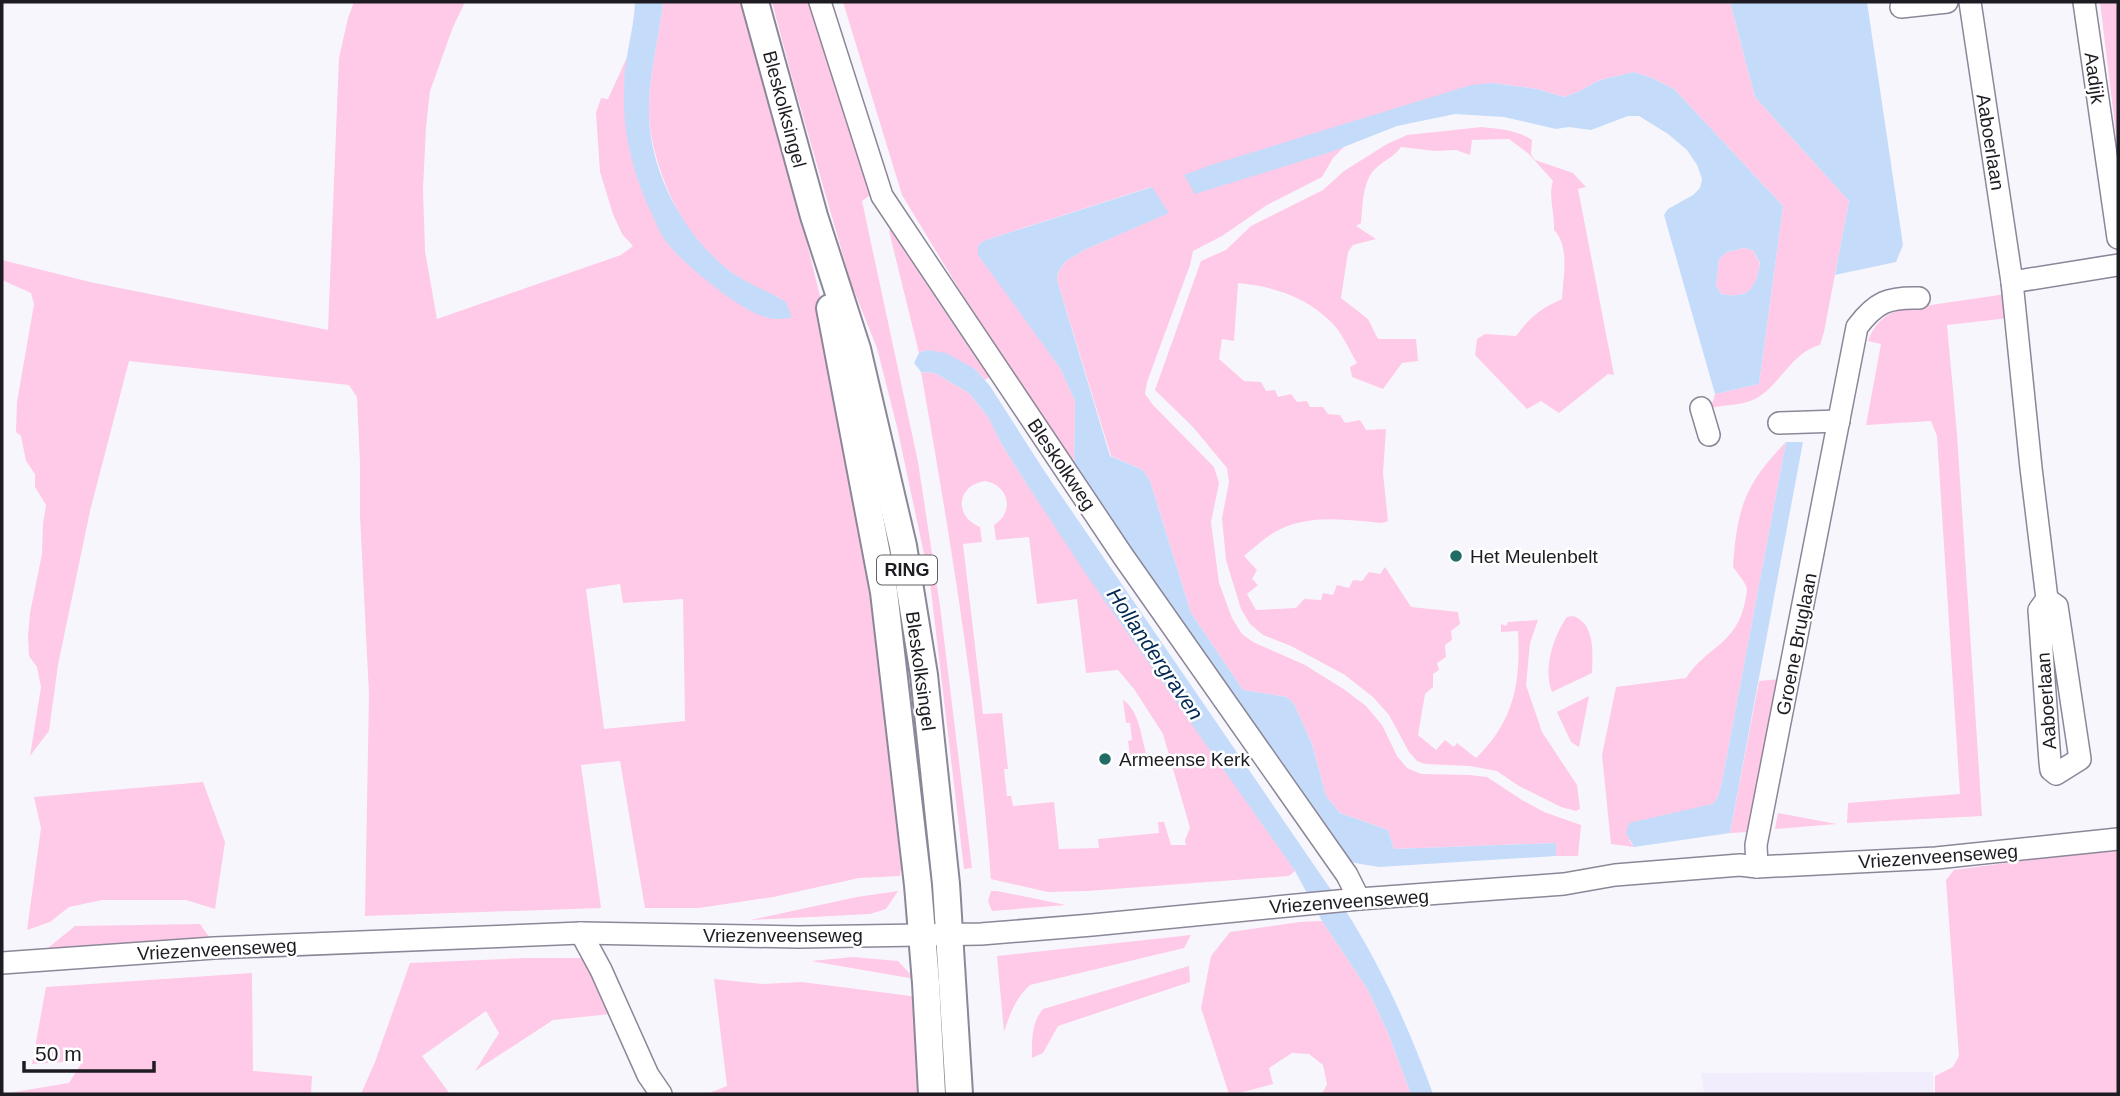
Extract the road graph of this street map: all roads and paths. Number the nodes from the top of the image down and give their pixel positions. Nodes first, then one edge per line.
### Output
1 (755, 2) edge
2 (820, 2) edge
3 (1947, 2) edge
4 (1970, 2) edge
5 (2084, 2) edge
6 (1901, 7) dead end
7 (814, 216) junction
8 (2118, 238) edge
9 (2118, 265) edge
10 (2012, 282) junction
11 (1919, 298) dead end
12 (1701, 408) dead end
13 (1839, 421) junction
14 (1779, 423) dead end
15 (1709, 435) dead end
16 (2047, 599) junction
17 (2118, 839) edge
18 (1757, 867) junction
19 (1350, 900) junction
20 (581, 933) junction
21 (923, 934) junction
22 (950, 934) junction
23 (2, 963) edge
24 (661, 1094) edge
25 (932, 1094) edge
26 (959, 1094) edge

1 - 7 main road, Bleskolksingel / RING
2 - 19 street, Bleskolkweg
3 - 6 street
4 - 10 street, Aaboerlaan
5 - 8 street, Aadijk
7 - 21 main road, Bleskolksingel / RING
7 - 22 main road, Bleskolksingel / RING
9 - 10 street
10 - 16 street, Aaboerlaan
11 - 13 street, Groene Bruglaan
12 - 15 street
13 - 14 street
13 - 18 street, Groene Bruglaan
16 - 16 street, Aaboerlaan
17 - 18 street, Vriezenveenseweg
18 - 19 street, Vriezenveenseweg
19 - 22 street, Vriezenveenseweg
20 - 21 street, Vriezenveenseweg
20 - 23 street, Vriezenveenseweg
20 - 24 street
21 - 22 street, Vriezenveenseweg
21 - 25 main road, Bleskolksingel / RING
22 - 26 main road, Bleskolksingel / RING

